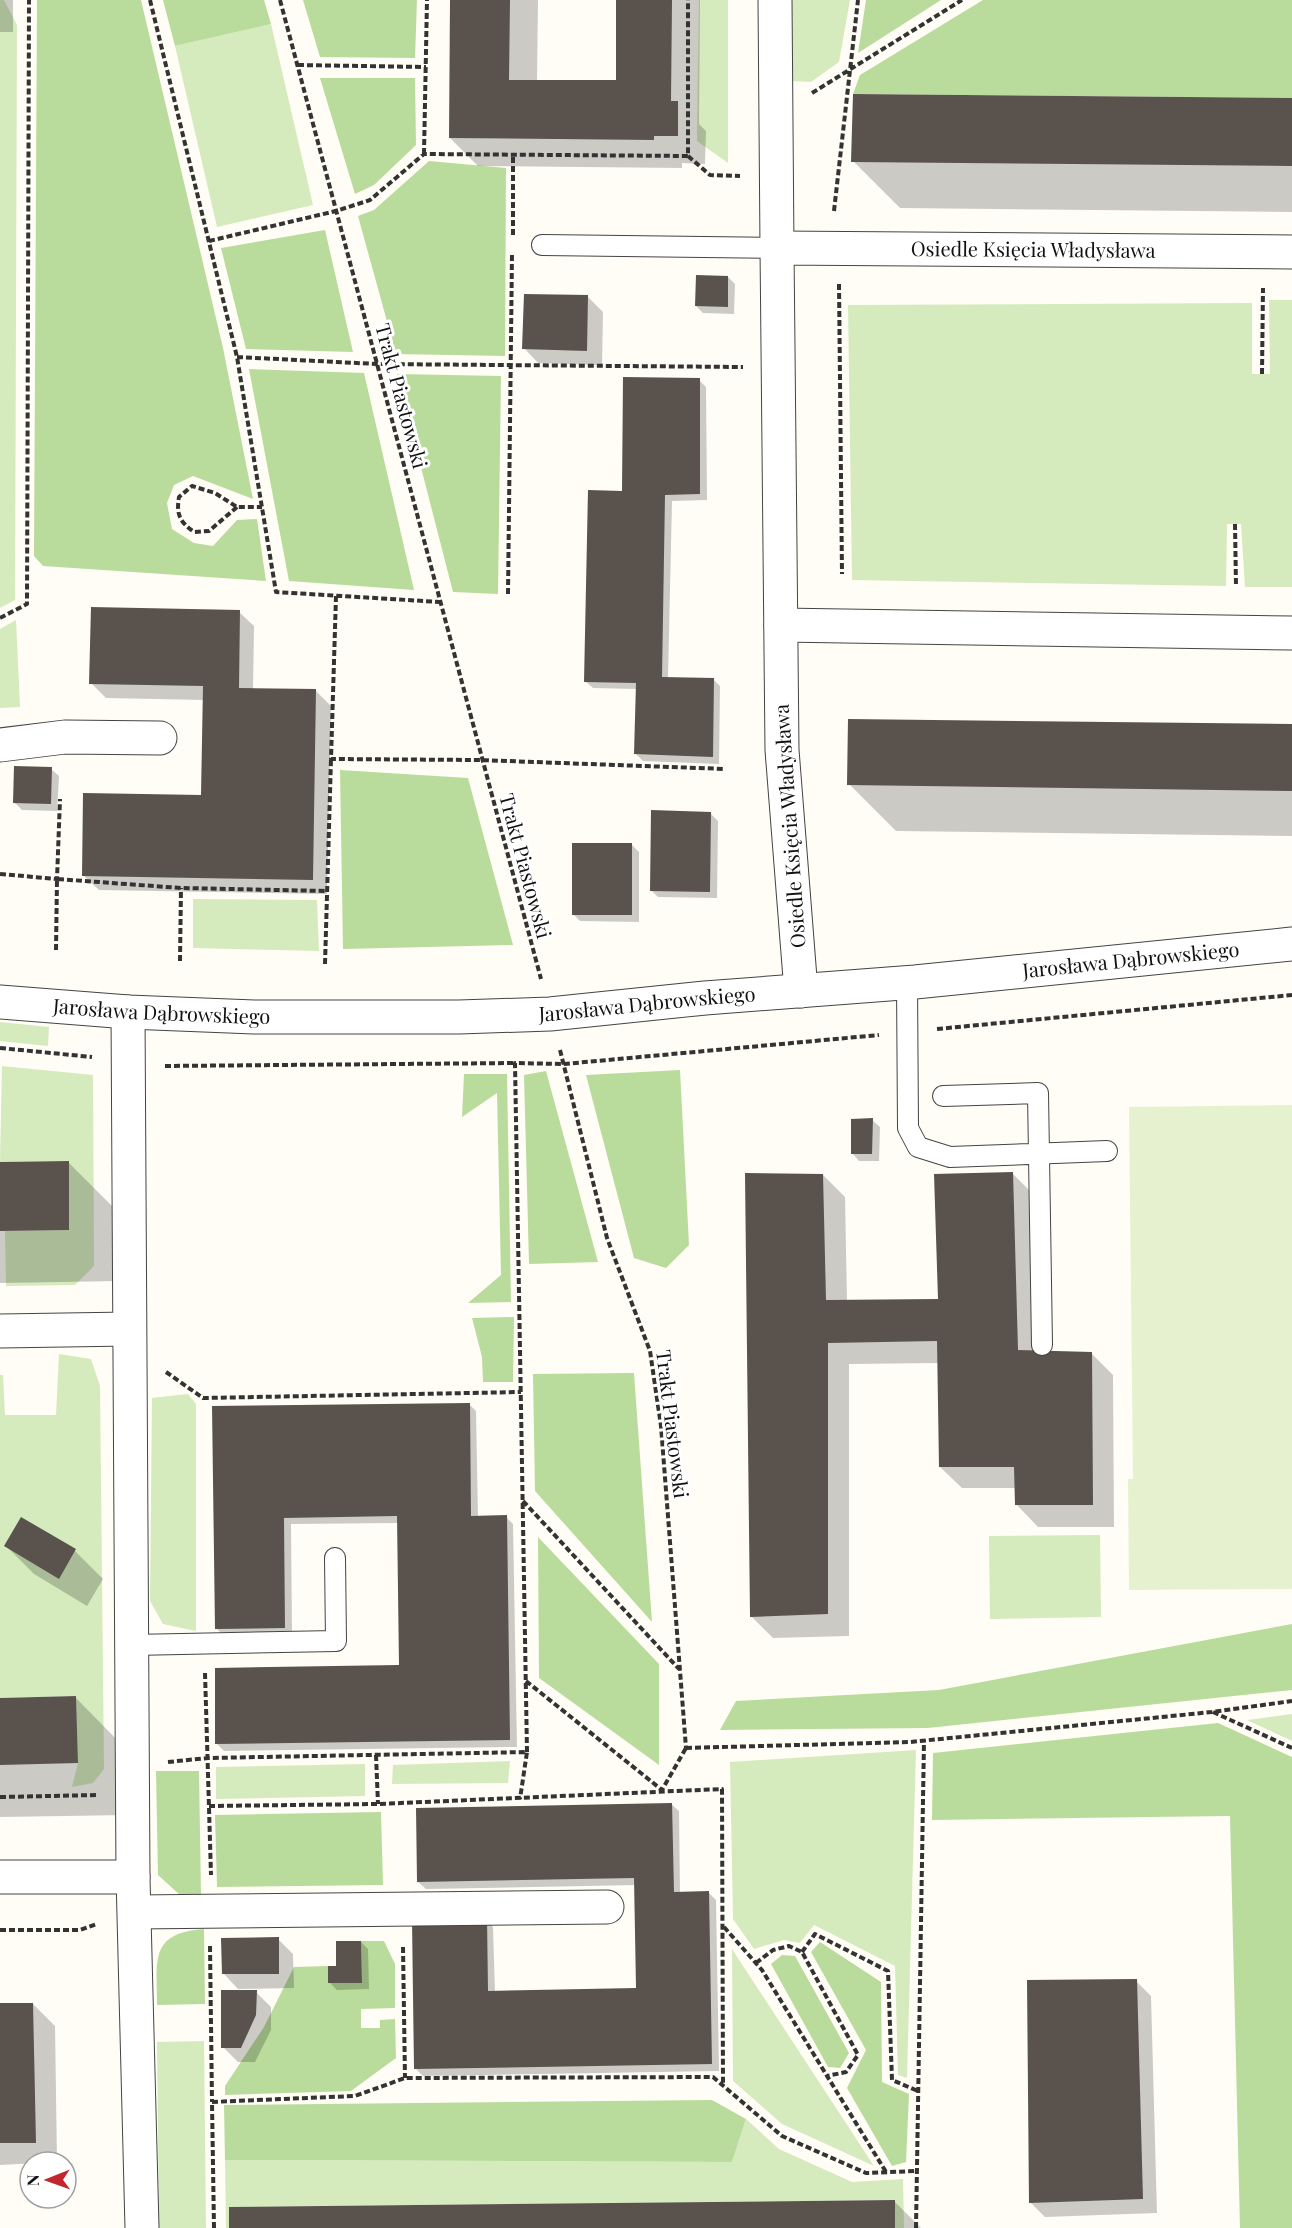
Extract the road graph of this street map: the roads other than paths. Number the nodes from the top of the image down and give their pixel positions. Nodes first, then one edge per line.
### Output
1 (776, 0) edge
2 (542, 245) dead end
3 (777, 248) junction
4 (1292, 252) edge
5 (781, 625) junction
6 (1292, 633) edge
7 (160, 738) dead end
8 (0, 745) edge
9 (1292, 944) edge
10 (907, 982) junction
11 (801, 991) junction
12 (0, 1002) edge
13 (128, 1012) junction
14 (943, 1096) dead end
15 (1107, 1151) dead end
16 (1039, 1154) junction
17 (129, 1329) junction
18 (0, 1331) edge
19 (1042, 1345) dead end
20 (336, 1558) dead end
21 (132, 1645) junction
22 (0, 1877) edge
23 (133, 1877) junction
24 (607, 1906) dead end
25 (135, 1912) junction
26 (142, 2228) edge

1 - 3 street, Osiedle Księcia Władysława
2 - 3 lane
3 - 4 street, Osiedle Księcia Władysława
3 - 5 street, Osiedle Księcia Władysława
5 - 6 street
5 - 11 street, Osiedle Księcia Władysława
7 - 8 street
9 - 10 street, Jarosława Dąbrowskiego
10 - 11 street, Jarosława Dąbrowskiego
10 - 16 lane
11 - 13 street, Jarosława Dąbrowskiego
12 - 13 street, Jarosława Dąbrowskiego
13 - 17 street
14 - 16 lane
15 - 16 lane
16 - 19 lane
17 - 18 street
17 - 21 street
20 - 21 lane
21 - 23 street
22 - 23 street
23 - 25 street
24 - 25 street
25 - 26 street

